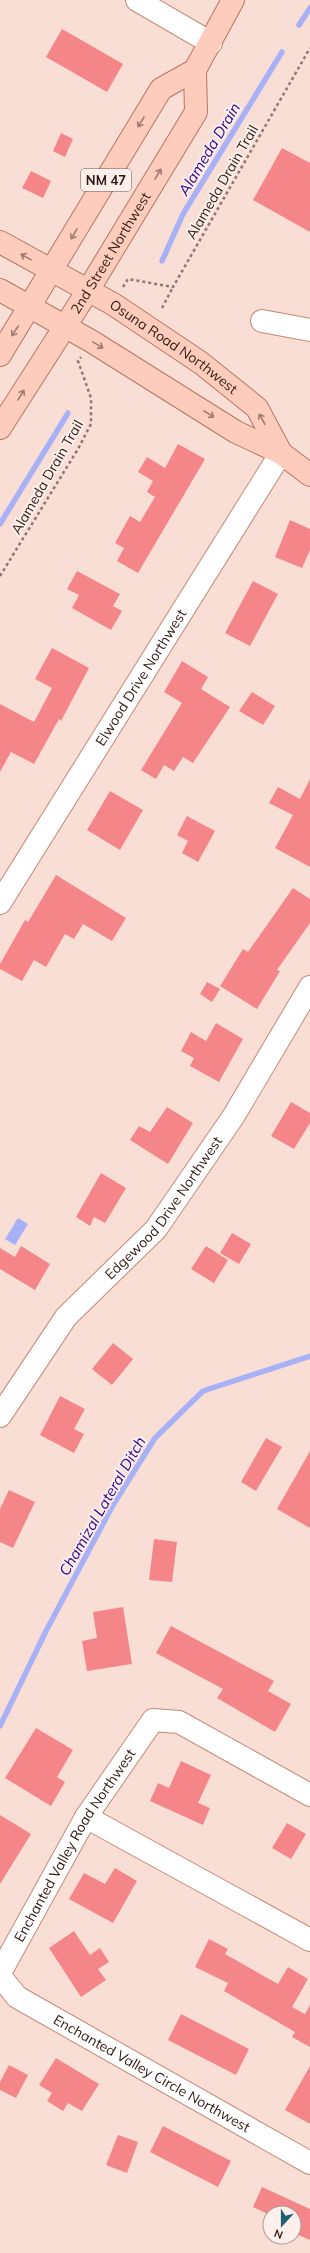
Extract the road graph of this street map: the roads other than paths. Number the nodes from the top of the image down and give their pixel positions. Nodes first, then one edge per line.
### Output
1 (137, 0) edge
2 (233, 0) edge
3 (210, 43) junction
4 (195, 70) junction
5 (0, 242) edge
6 (52, 271) junction
7 (0, 290) edge
8 (87, 292) junction
9 (31, 307) junction
10 (262, 320) dead end
11 (65, 325) junction
12 (310, 330) edge
13 (0, 355) edge
14 (0, 428) edge
15 (281, 453) junction
16 (310, 475) edge
17 (0, 903) edge
18 (310, 987) edge
19 (0, 1416) edge
20 (310, 1795) edge
21 (86, 1817) junction
22 (310, 1940) edge
23 (0, 1974) edge
24 (310, 2163) edge

1 - 3 street
2 - 3 main road
3 - 4 main road
4 -> 6 main road, NM 47
8 -> 4 main road, 2nd Street Northwest / NM 47
6 -> 5 main road, Osuna Road Northwest
6 - 8 main road, Osuna Road Northwest
6 - 9 main road, NM 47
7 - 9 main road, Osuna Road Northwest
8 - 11 main road, 2nd Street Northwest / NM 47
15 -> 8 main road, Osuna Road Northwest
9 - 11 main road, Osuna Road Northwest
9 -> 13 main road, NM 47
10 - 12 street
14 -> 11 main road, 2nd Street Northwest / NM 47
11 -> 15 main road, Osuna Road Northwest
15 - 16 main road, Osuna Road Northwest
15 - 17 street, Elwood Drive Northwest
18 - 19 street, Edgewood Drive Northwest
20 - 21 street, Enchanted Valley Road Northwest
21 - 22 street
21 - 23 street, Enchanted Valley Road Northwest
23 - 24 street, Enchanted Valley Circle Northwest

